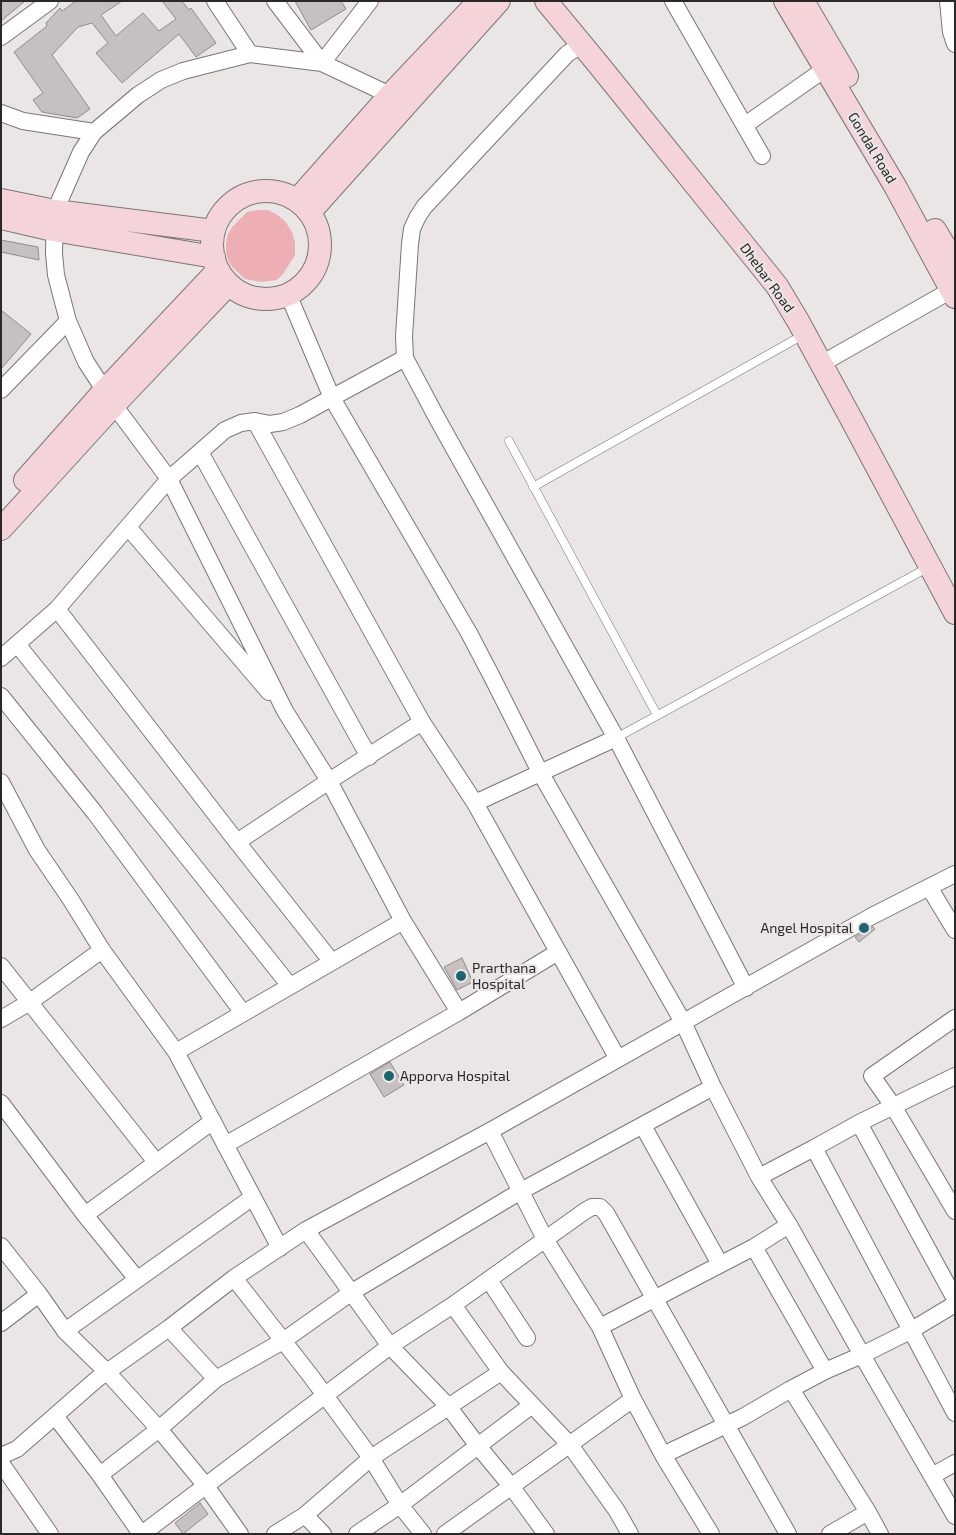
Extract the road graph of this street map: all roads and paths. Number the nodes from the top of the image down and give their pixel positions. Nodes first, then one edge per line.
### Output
1 (50, 1) edge
2 (215, 1) edge
3 (275, 1) edge
4 (370, 1) edge
5 (479, 1) edge
6 (500, 1) edge
7 (546, 1) edge
8 (673, 1) edge
9 (785, 1) edge
10 (803, 1) edge
11 (950, 8) edge
12 (1, 37) edge
13 (582, 44) junction
14 (955, 44) edge
15 (250, 54) junction
16 (322, 63) junction
17 (825, 69) junction
18 (390, 95) junction
19 (1, 113) edge
20 (744, 125) junction
21 (94, 132) junction
22 (762, 156) dead end
23 (1, 200) edge
24 (303, 206) junction
25 (1, 218) edge
26 (54, 220) junction
27 (214, 232) junction
28 (955, 263) edge
29 (220, 270) junction
30 (954, 291) edge
31 (288, 294) junction
32 (68, 321) junction
33 (805, 334) junction
34 (405, 358) junction
35 (821, 364) junction
36 (1, 390) edge
37 (109, 398) junction
38 (332, 398) junction
39 (255, 422) junction
40 (509, 441) dead end
41 (200, 452) junction
42 (170, 479) junction
43 (534, 487) junction
44 (1, 507) edge
45 (128, 527) junction
46 (1, 529) edge
47 (930, 566) junction
48 (57, 609) junction
49 (955, 613) edge
50 (17, 644) junction
51 (1, 658) edge
52 (1, 696) edge
53 (285, 711) junction
54 (657, 715) junction
55 (422, 722) junction
56 (616, 738) junction
57 (369, 757) junction
58 (540, 772) junction
59 (329, 781) junction
60 (1, 782) edge
61 (475, 803) junction
62 (237, 842) junction
63 (955, 874) edge
64 (929, 887) junction
65 (403, 921) junction
66 (955, 930) edge
67 (102, 950) junction
68 (558, 952) junction
69 (332, 962) junction
70 (1, 966) edge
71 (290, 986) junction
72 (746, 988) junction
73 (30, 1002) junction
74 (459, 1012) junction
75 (243, 1013) junction
76 (955, 1018) edge
77 (1, 1019) edge
78 (683, 1022) junction
79 (176, 1052) junction
80 (618, 1059) junction
81 (955, 1076) edge
82 (713, 1087) junction
83 (1, 1103) edge
84 (893, 1106) junction
85 (212, 1120) junction
86 (859, 1123) junction
87 (643, 1126) junction
88 (490, 1131) junction
89 (225, 1145) junction
90 (814, 1148) junction
91 (156, 1162) junction
92 (759, 1177) junction
93 (521, 1191) junction
94 (253, 1197) junction
95 (955, 1211) edge
96 (85, 1215) junction
97 (789, 1225) junction
98 (306, 1230) junction
99 (545, 1239) junction
100 (1, 1246) edge
101 (754, 1247) junction
102 (280, 1248) junction
103 (720, 1264) junction
104 (234, 1278) junction
105 (136, 1279) junction
106 (489, 1280) junction
107 (352, 1292) junction
108 (39, 1294) junction
109 (654, 1298) junction
110 (955, 1299) edge
111 (955, 1304) edge
112 (453, 1305) junction
113 (1, 1323) edge
114 (600, 1327) junction
115 (169, 1328) junction
116 (65, 1330) junction
117 (910, 1331) junction
118 (527, 1338) dead end
119 (283, 1340) junction
120 (390, 1346) junction
121 (862, 1355) junction
122 (825, 1371) junction
123 (106, 1372) junction
124 (501, 1372) junction
125 (216, 1379) junction
126 (791, 1389) junction
127 (324, 1396) junction
128 (633, 1398) junction
129 (532, 1404) junction
130 (448, 1406) junction
131 (955, 1413) edge
132 (56, 1416) junction
133 (726, 1425) junction
134 (159, 1430) junction
135 (570, 1444) junction
136 (478, 1446) junction
137 (663, 1454) junction
138 (1, 1456) edge
139 (371, 1458) junction
140 (955, 1463) edge
141 (1, 1464) edge
142 (100, 1475) junction
143 (932, 1476) junction
144 (206, 1486) junction
145 (511, 1486) junction
146 (400, 1505) junction
147 (868, 1512) junction
148 (305, 1514) junction
149 (955, 1516) edge
150 (465, 1528) edge
151 (50, 1534) edge
152 (141, 1534) edge
153 (240, 1534) edge
154 (275, 1534) edge
155 (323, 1534) edge
156 (357, 1534) edge
157 (423, 1534) edge
158 (445, 1534) edge
159 (546, 1534) edge
160 (630, 1534) edge
161 (711, 1534) edge
162 (788, 1534) edge
163 (830, 1534) edge
164 (880, 1534) edge

1 - 12 street
2 - 15 street
3 - 16 street
4 - 16 street
5 - 18 main road
6 - 24 main road
7 - 13 main road, Dhebar Road
8 - 20 street
9 - 17 main road, Gondal Road
10 - 28 main road, Gondal Road
11 - 14 street
13 - 33 main road, Dhebar Road
13 - 34 street
15 - 16 street
15 - 21 street
16 - 18 street
17 - 20 street
17 - 30 main road, Gondal Road
18 - 24 main road
19 - 21 street
20 - 22 street
21 - 26 street
23 - 26 main road
24 - 27 main road
24 - 31 main road
25 - 26 main road
26 - 27 main road
26 - 29 main road
26 - 32 street
27 - 29 main road
29 - 31 main road
29 - 37 main road
30 - 35 street
31 - 38 street
32 - 36 street
32 - 37 street
33 - 35 main road, Dhebar Road
33 - 43 lane
34 - 38 street
34 - 56 street
35 - 47 main road, Dhebar Road
37 - 42 street
37 - 44 main road
37 - 46 main road
38 - 39 street
38 - 58 street
39 - 41 street
39 - 55 street
40 - 43 lane
41 - 42 street
41 - 57 street
42 - 45 street
42 - 53 street
43 - 54 lane
45 - 48 street
45 - 53 street
47 - 49 main road, Dhebar Road
47 - 54 lane
48 - 50 street
48 - 62 street
50 - 51 street
50 - 71 street
52 - 75 street
53 - 59 street
54 - 56 lane
55 - 57 street
55 - 61 street
56 - 58 street
56 - 72 street
57 - 59 street
58 - 61 street
58 - 78 street
59 - 62 street
59 - 65 street
60 - 67 street
61 - 68 street
62 - 69 street
63 - 64 street
64 - 66 street
64 - 72 street
65 - 69 street
65 - 74 street
67 - 73 street
67 - 79 street
68 - 74 street
68 - 80 street
69 - 71 street
70 - 73 street
71 - 75 street
72 - 78 street
73 - 77 street
73 - 91 street
74 - 89 street
75 - 79 street
76 - 84 street
78 - 80 street
78 - 82 street
79 - 85 street
80 - 88 street
81 - 84 street
82 - 87 street
82 - 92 street
83 - 96 street
84 - 86 street
84 - 95 street
85 - 89 street
85 - 91 street
86 - 90 street
86 - 110 street
87 - 93 street
87 - 103 street
88 - 93 street
88 - 98 street
89 - 94 street
90 - 92 street
90 - 117 street
91 - 96 street
92 - 97 street
93 - 99 street
93 - 107 street
94 - 102 street
94 - 105 street
96 - 105 street
97 - 101 street
97 - 121 street
98 - 102 street
98 - 107 street
99 - 106 street
99 - 109 street
99 - 114 street
100 - 108 street
101 - 103 street
101 - 122 street
102 - 104 street
103 - 109 street
104 - 115 street
104 - 119 street
105 - 116 street
106 - 112 street
106 - 118 street
107 - 119 street
107 - 120 street
108 - 113 street
108 - 116 street
109 - 114 street
109 - 133 street
111 - 117 street
112 - 120 street
112 - 124 street
114 - 128 street
115 - 123 street
115 - 125 street
116 - 123 street
117 - 121 street
117 - 131 street
119 - 125 street
119 - 127 street
120 - 127 street
120 - 130 street
121 - 122 street
121 - 143 street
122 - 126 street
123 - 132 street
123 - 134 street
124 - 129 street
124 - 130 street
125 - 134 street
126 - 133 street
126 - 147 street
127 - 139 street
127 - 144 street
128 - 135 street
128 - 137 street
129 - 135 street
129 - 136 street
130 - 136 street
130 - 139 street
132 - 138 street
132 - 142 street
133 - 137 street
133 - 162 street
134 - 142 street
134 - 144 street
135 - 145 street
135 - 160 street
136 - 145 street
136 - 146 street
137 - 161 street
139 - 146 street
139 - 148 street
140 - 143 street
141 - 151 street
142 - 152 street
143 - 149 street
144 - 152 street
144 - 153 street
145 - 150 street
145 - 159 street
146 - 156 street
146 - 157 street
147 - 163 street
147 - 164 street
148 - 154 street
148 - 155 street
150 - 158 street

